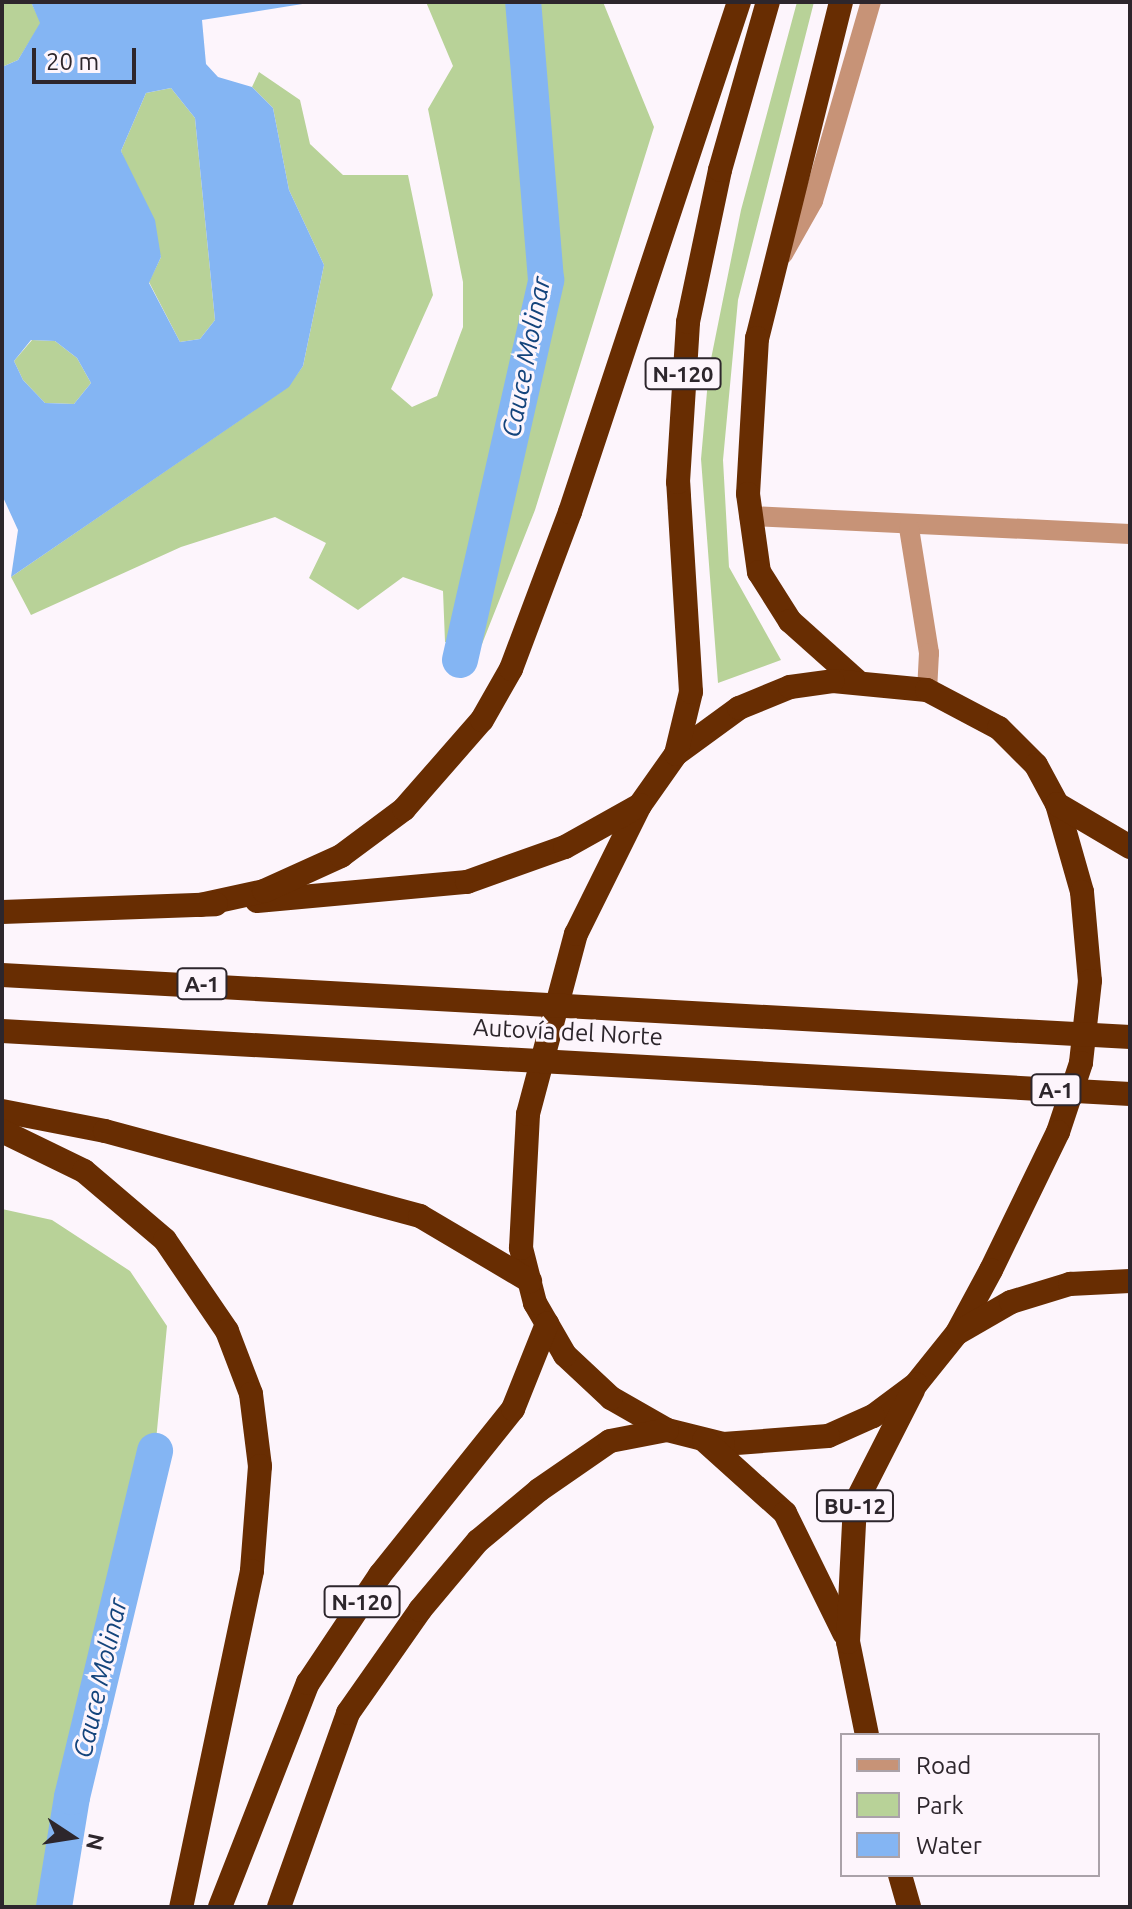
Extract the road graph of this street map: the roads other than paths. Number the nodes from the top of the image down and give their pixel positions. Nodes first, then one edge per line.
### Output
1 (739, 2) edge
2 (768, 2) edge
3 (841, 2) edge
4 (871, 2) edge
5 (770, 278) junction
6 (749, 516) junction
7 (909, 528) junction
8 (1130, 534) edge
9 (856, 680) junction
10 (927, 690) junction
11 (676, 754) junction
12 (1057, 804) junction
13 (640, 805) junction
14 (1130, 847) edge
15 (200, 905) junction
16 (2, 912) edge
17 (2, 975) edge
18 (2, 1031) edge
19 (1130, 1037) edge
20 (1130, 1094) edge
21 (2, 1111) edge
22 (2, 1131) edge
23 (530, 1281) junction
24 (1130, 1281) edge
25 (547, 1324) junction
26 (957, 1333) junction
27 (916, 1384) junction
28 (667, 1430) junction
29 (702, 1439) junction
30 (848, 1642) junction
31 (867, 1733) edge
32 (901, 1877) edge
33 (181, 1907) edge
34 (220, 1907) edge
35 (279, 1907) edge
36 (909, 1907) edge

1 - 15 highway
2 - 11 highway, N-120
3 - 5 highway, N-120
4 - 5 street
5 - 6 highway, N-120
6 - 7 street
6 - 9 highway, N-120
7 - 8 street
7 - 10 street
9 - 10 highway, N-120
9 - 11 highway, N-120
10 - 12 highway, N-120
11 - 13 highway, N-120
12 - 14 highway
12 - 26 highway, N-120
13 - 15 highway
13 - 23 highway, N-120
15 - 16 highway
17 - 19 highway, Autovía del Norte / A-1
18 - 20 highway, Autovía del Norte / A-1
21 - 23 highway
22 - 33 highway
23 - 25 highway, N-120
24 - 26 highway
25 - 28 highway, N-120
25 - 34 highway, N-120
26 - 27 highway, N-120
27 - 29 highway, N-120
27 - 30 highway, BU-12
28 - 29 highway, N-120
28 - 35 highway, N-120
29 - 30 highway, BU-12
30 - 31 highway, BU-12
32 - 36 highway

